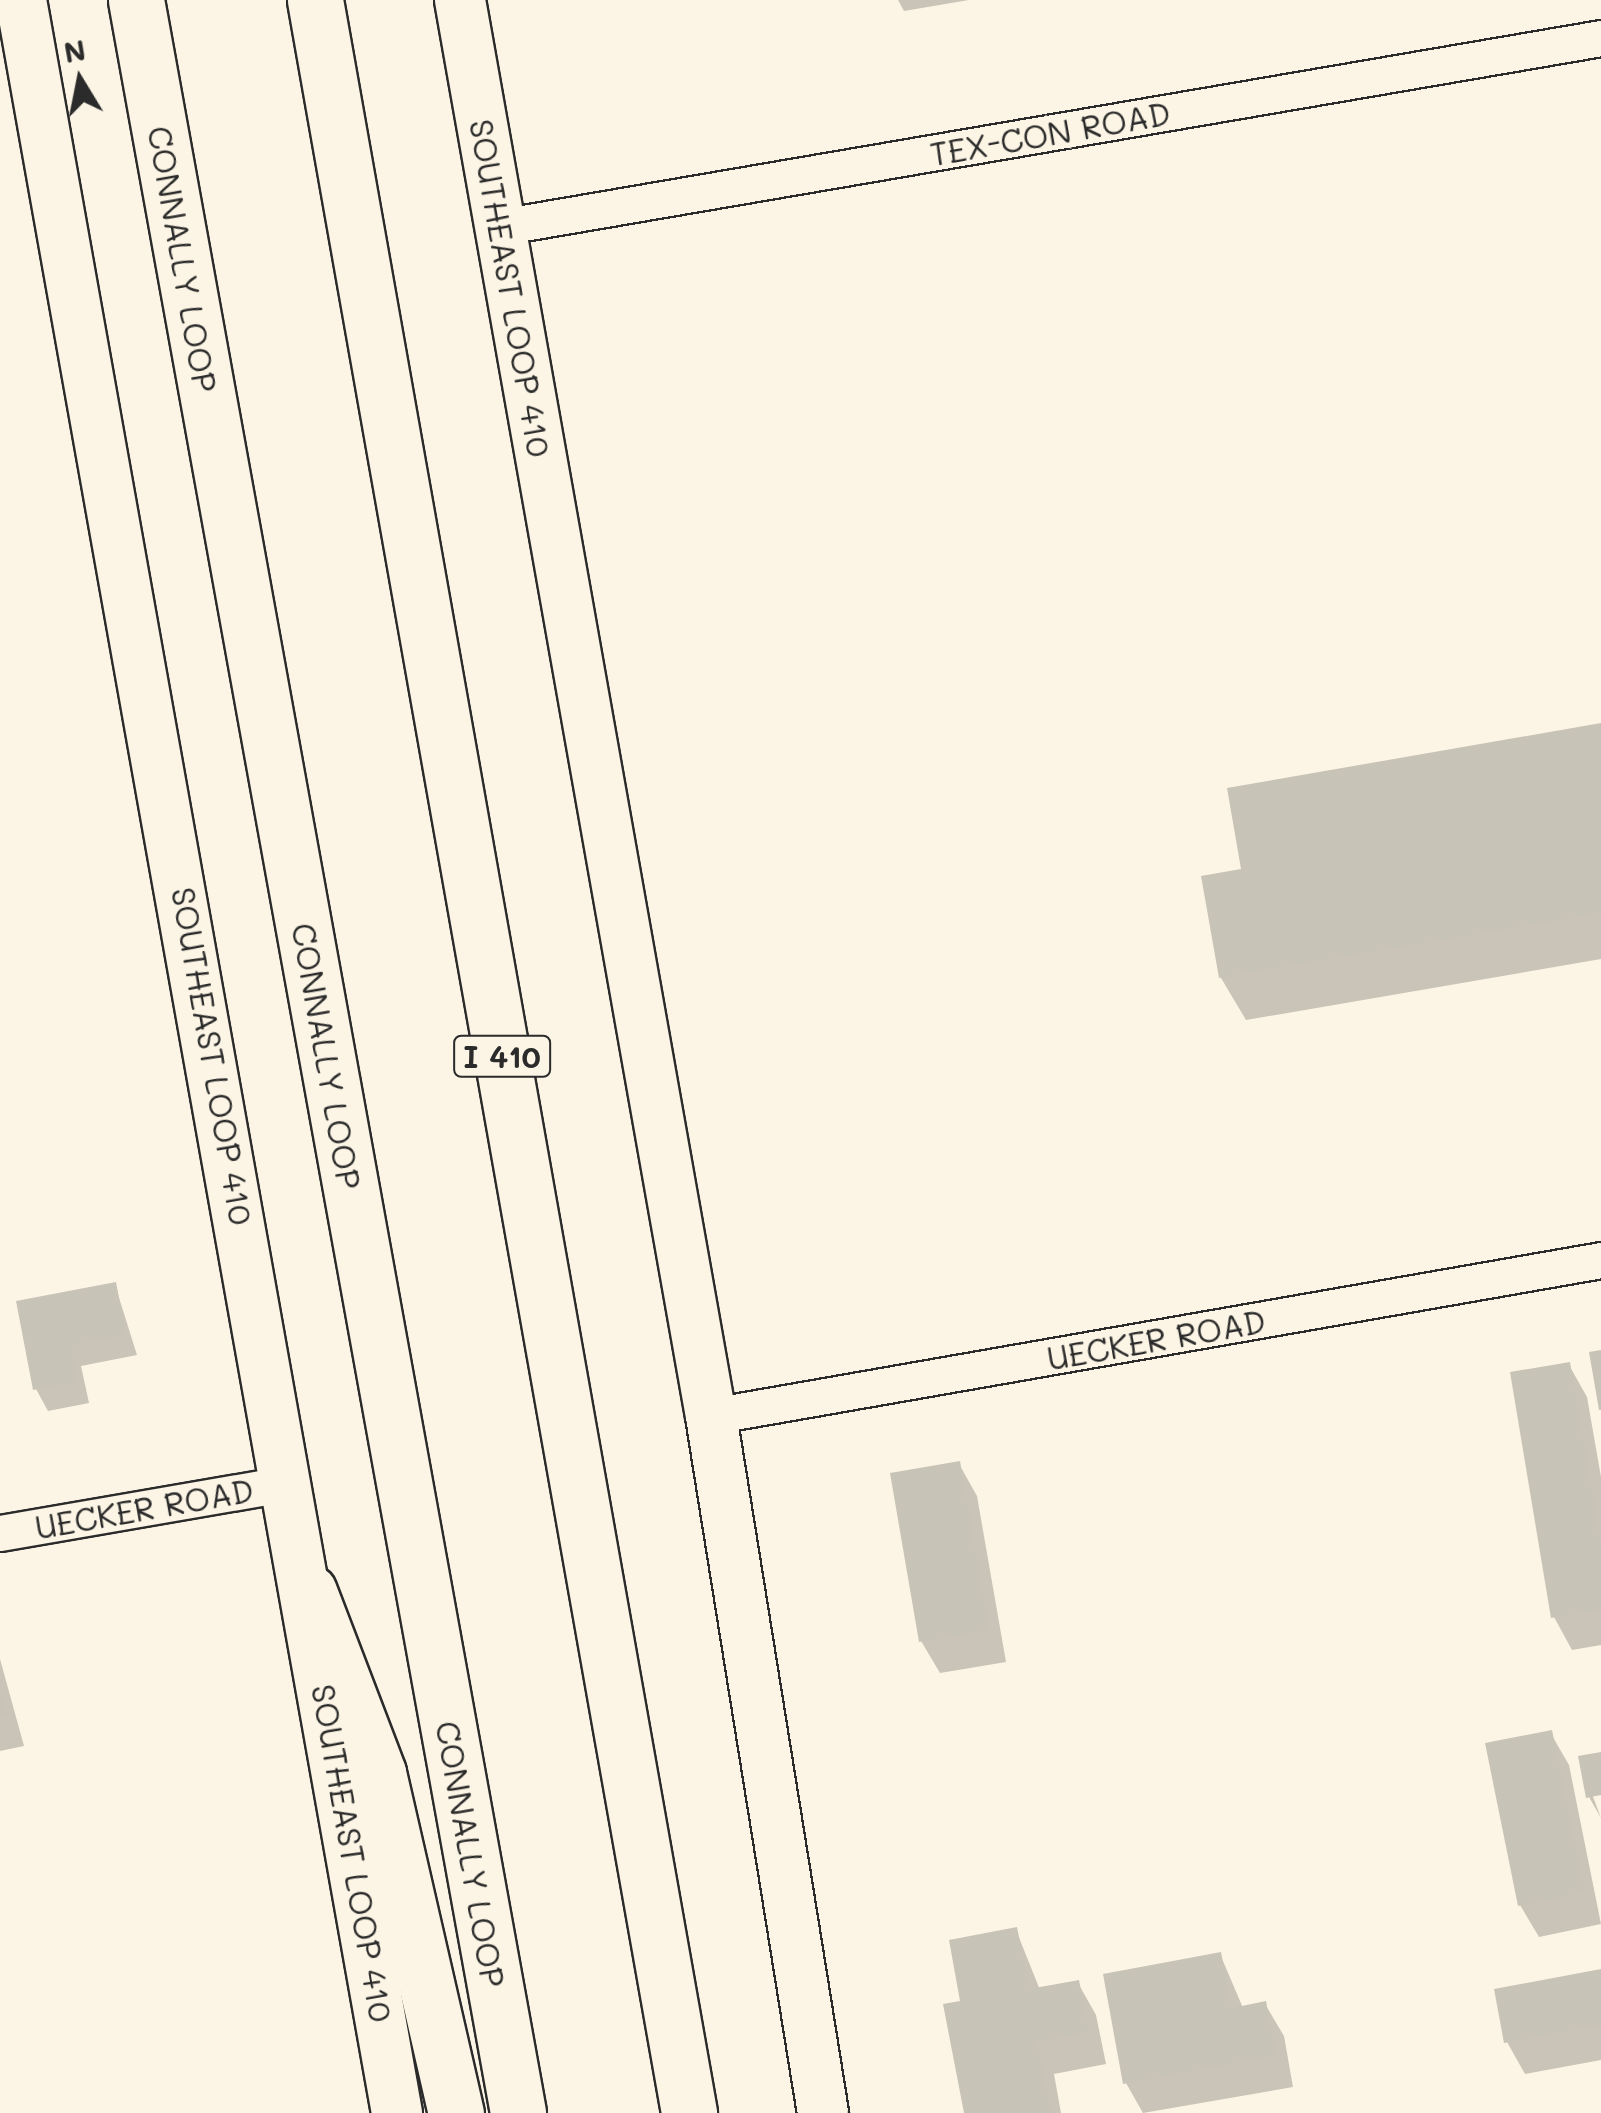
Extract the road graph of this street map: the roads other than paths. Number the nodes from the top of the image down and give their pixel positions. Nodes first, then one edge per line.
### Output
1 (20, 0) edge
2 (136, 0) edge
3 (315, 0) edge
4 (460, 0) edge
5 (1601, 38) edge
6 (500, 227) junction
7 (1601, 1260) edge
8 (710, 1416) junction
9 (288, 1483) junction
10 (0, 1533) edge
11 (309, 1592) junction
12 (397, 2113) edge
13 (456, 2113) edge
14 (518, 2113) edge
15 (689, 2113) edge
16 (822, 2113) edge

1 - 9 main road, SOUTHEAST LOOP 410
2 - 14 highway, CONNALLY LOOP
3 - 15 highway, I 410
4 - 6 main road, SOUTHEAST LOOP 410
5 - 6 street, TEX-CON ROAD
6 - 8 main road, SOUTHEAST LOOP 410
7 - 8 street, UECKER ROAD
8 - 16 main road, SOUTHEAST LOOP 410
9 - 10 street, UECKER ROAD
9 - 11 main road, SOUTHEAST LOOP 410
11 - 12 main road, SOUTHEAST LOOP 410
11 - 13 highway

